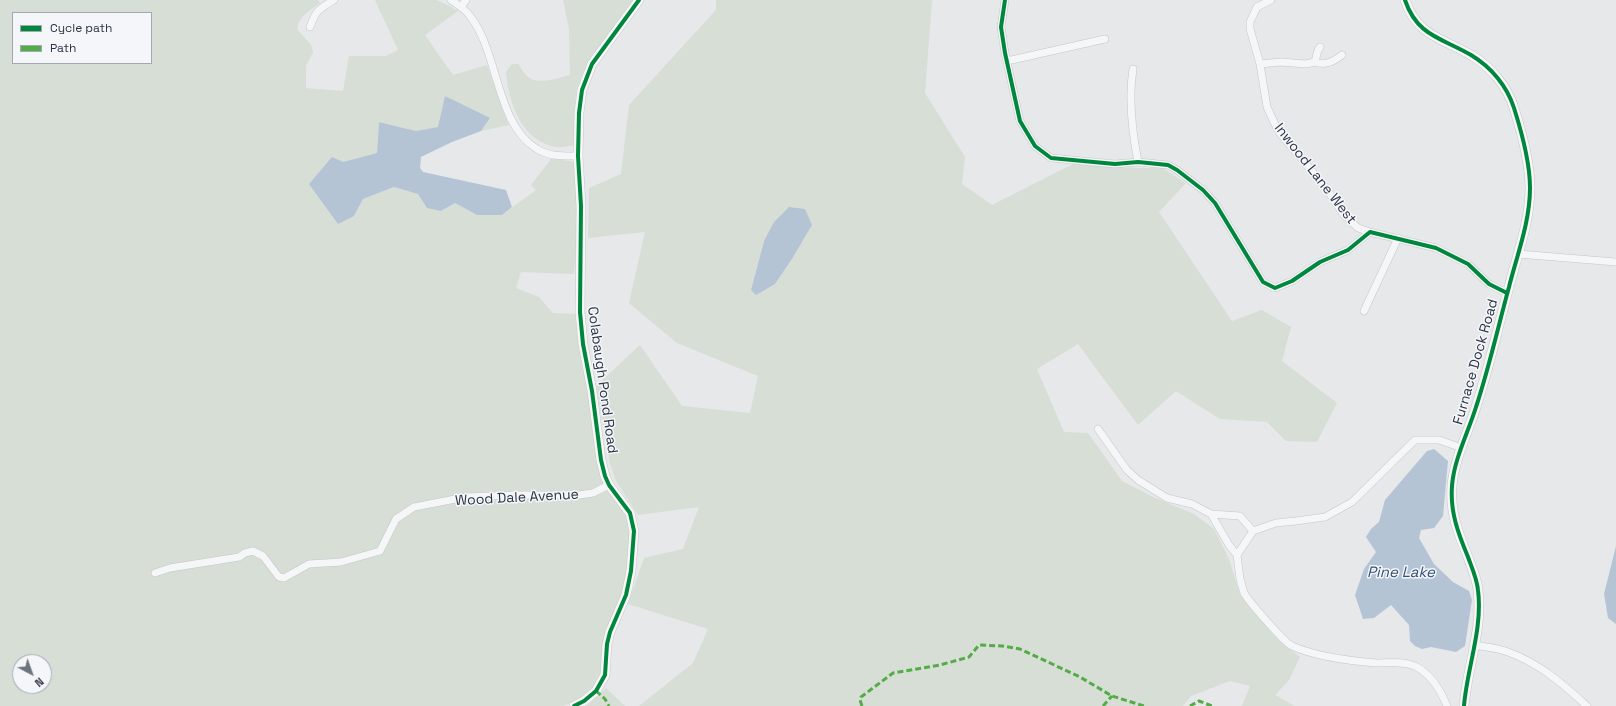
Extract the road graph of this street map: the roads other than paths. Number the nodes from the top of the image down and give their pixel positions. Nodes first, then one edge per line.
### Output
1 (334, 0) edge
2 (451, 0) edge
3 (466, 0) edge
4 (639, 0) edge
5 (1005, 0) edge
6 (1272, 0) edge
7 (1405, 0) edge
8 (461, 7) junction
9 (310, 27) dead end
10 (1105, 39) dead end
11 (1320, 47) dead end
12 (1342, 55) dead end
13 (1007, 61) junction
14 (1315, 62) junction
15 (1260, 64) junction
16 (1134, 69) dead end
17 (578, 156) junction
18 (1138, 162) junction
19 (1370, 232) junction
20 (1398, 238) junction
21 (1518, 254) junction
22 (1616, 262) edge
23 (1507, 293) junction
24 (1364, 311) dead end
25 (1098, 429) dead end
26 (1462, 448) junction
27 (609, 485) junction
28 (1211, 514) junction
29 (1253, 531) junction
30 (1237, 555) junction
31 (155, 573) dead end
32 (1474, 645) junction
33 (574, 706) edge
34 (1447, 706) edge
35 (1464, 706) edge
36 (1587, 706) edge

1 - 9 street
2 - 8 street
3 - 8 street
4 - 17 street, Colabaugh Pond Road
5 - 13 street
6 - 15 street, Inwood Lane West
7 - 21 street, Furnace Dock Road
8 - 17 street
10 - 13 street
11 - 14 street
12 - 14 street
13 - 18 street
14 - 15 street
15 - 19 street, Inwood Lane West
16 - 18 street
17 - 27 street, Colabaugh Pond Road
18 - 19 street
19 - 20 street, Inwood Lane West
20 - 23 street, Inwood Lane West
20 - 24 street
21 - 22 street
21 - 23 street, Furnace Dock Road
23 - 26 street, Furnace Dock Road
25 - 28 street
26 - 29 street
26 - 32 street, Furnace Dock Road
27 - 31 street, Wood Dale Avenue
27 - 33 street, Colabaugh Pond Road
28 - 29 street
28 - 30 street
29 - 30 street
30 - 34 street
32 - 35 street, Furnace Dock Road
32 - 36 street

